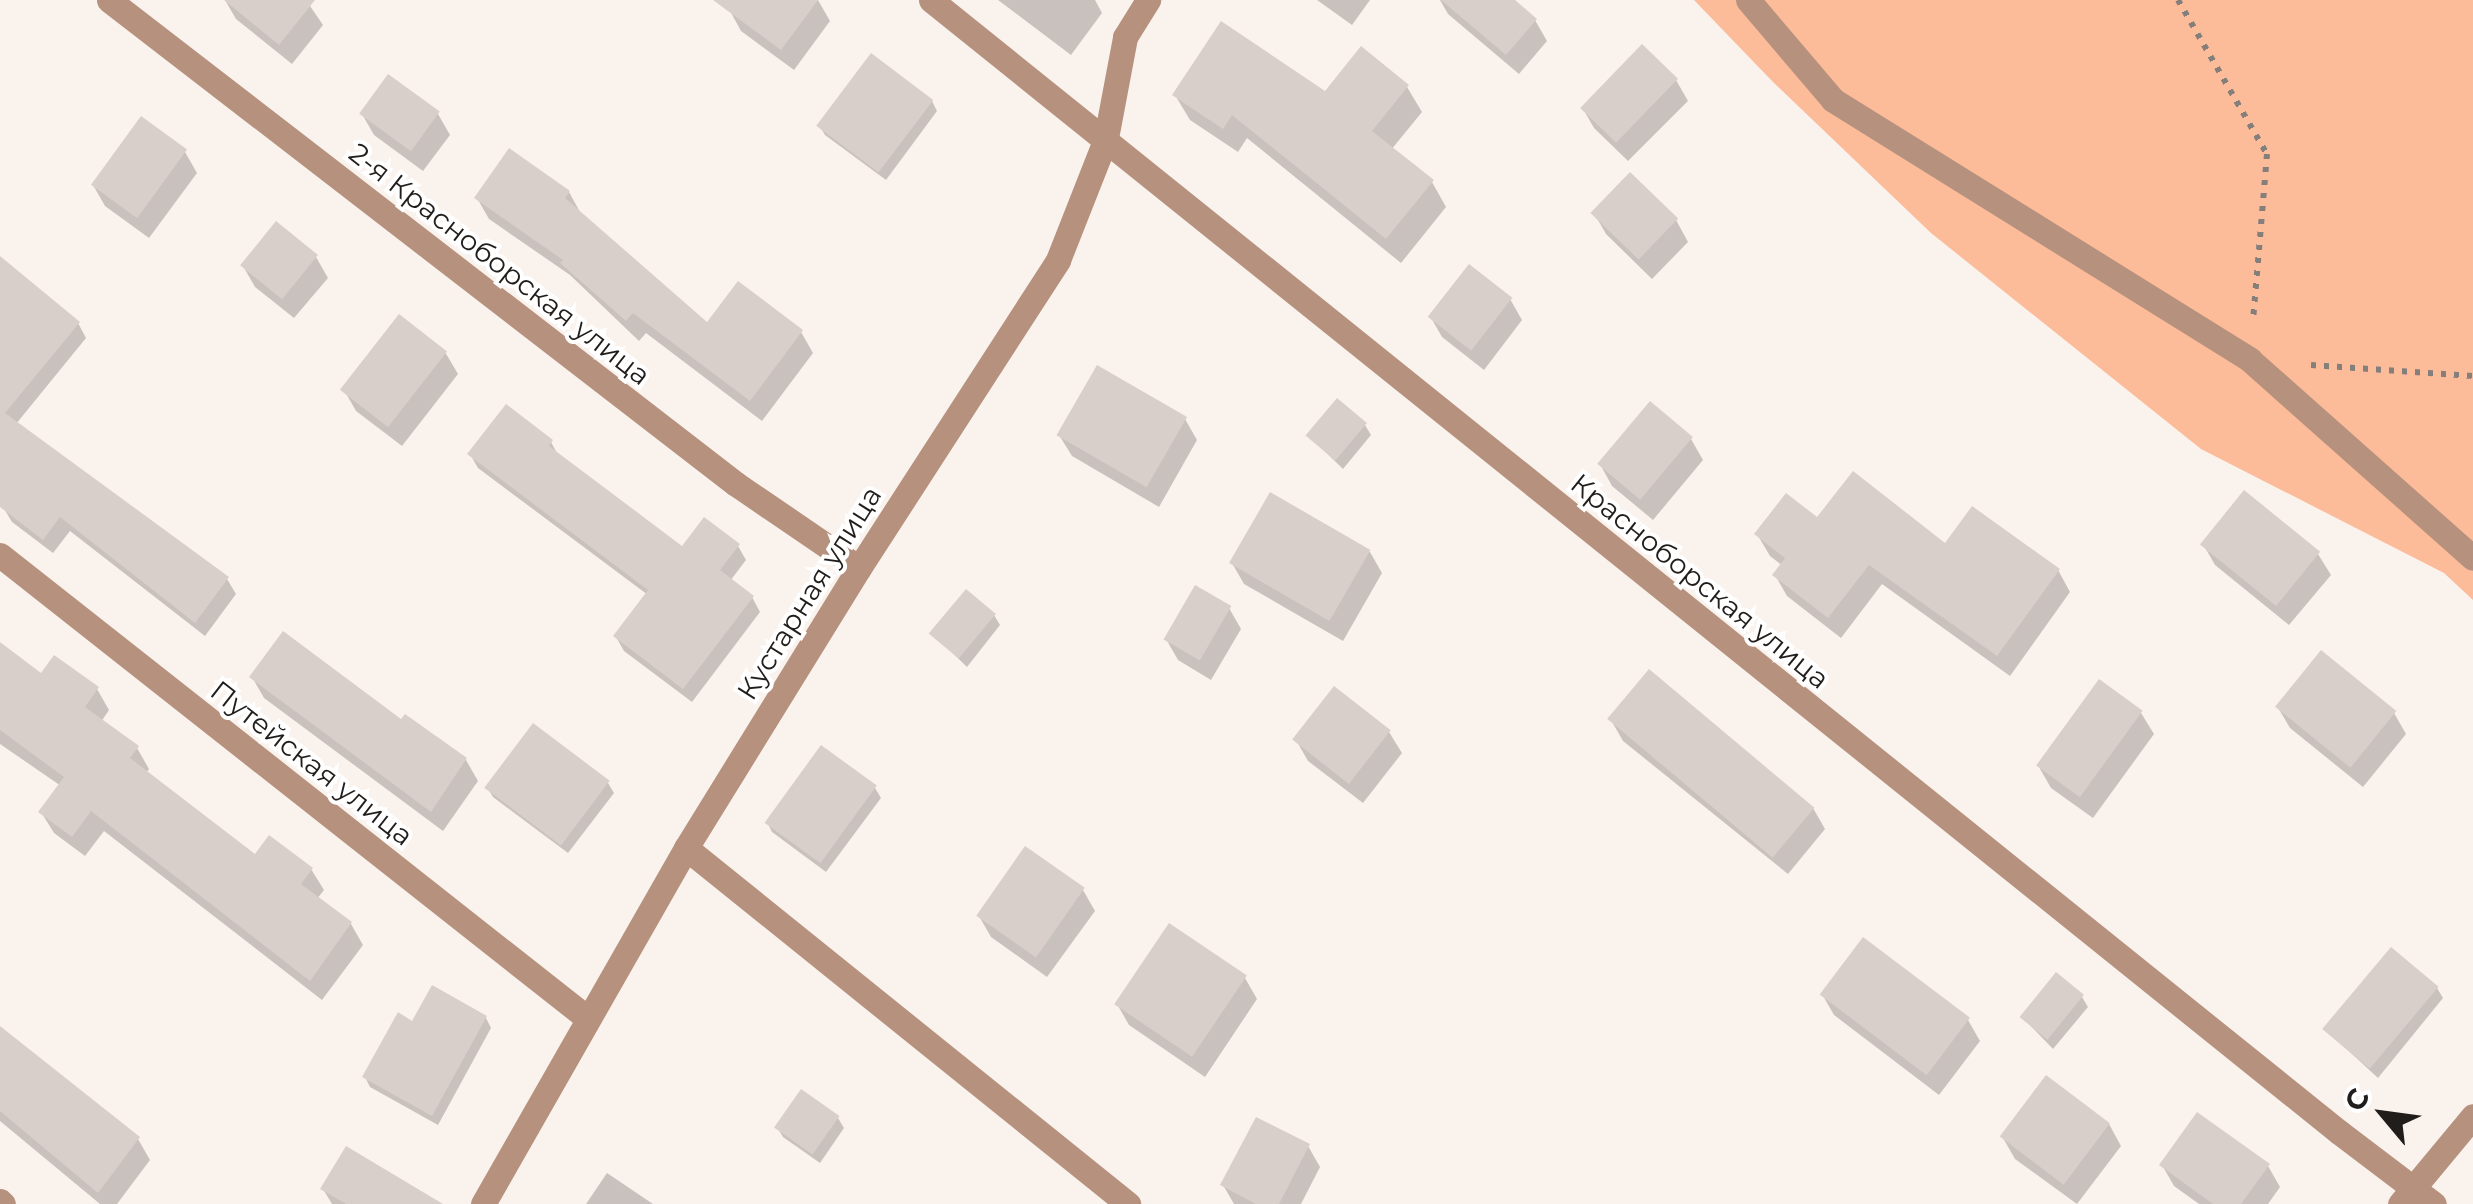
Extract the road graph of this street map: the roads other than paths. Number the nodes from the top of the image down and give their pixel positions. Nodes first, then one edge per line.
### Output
1 (109, 0) edge
2 (930, 0) edge
3 (1148, 0) edge
4 (1748, 0) edge
5 (1106, 138) junction
6 (0, 556) edge
7 (2473, 558) edge
8 (858, 568) junction
9 (686, 848) junction
10 (587, 1018) junction
11 (2473, 1116) edge
12 (2405, 1196) edge
13 (483, 1204) edge
14 (1128, 1204) edge
15 (2434, 1204) edge

1 - 8 street, 2-я Красноборская улица
2 - 5 street, Красноборская улица
3 - 5 street, Кустарная улица
4 - 7 street
5 - 8 street, Кустарная улица
5 - 12 street, Красноборская улица
6 - 10 street, Путейская улица
8 - 9 street, Кустарная улица
9 - 10 street, Кустарная улица
9 - 14 street
10 - 13 street, Кустарная улица
11 - 12 street
12 - 15 street, Красноборская улица

